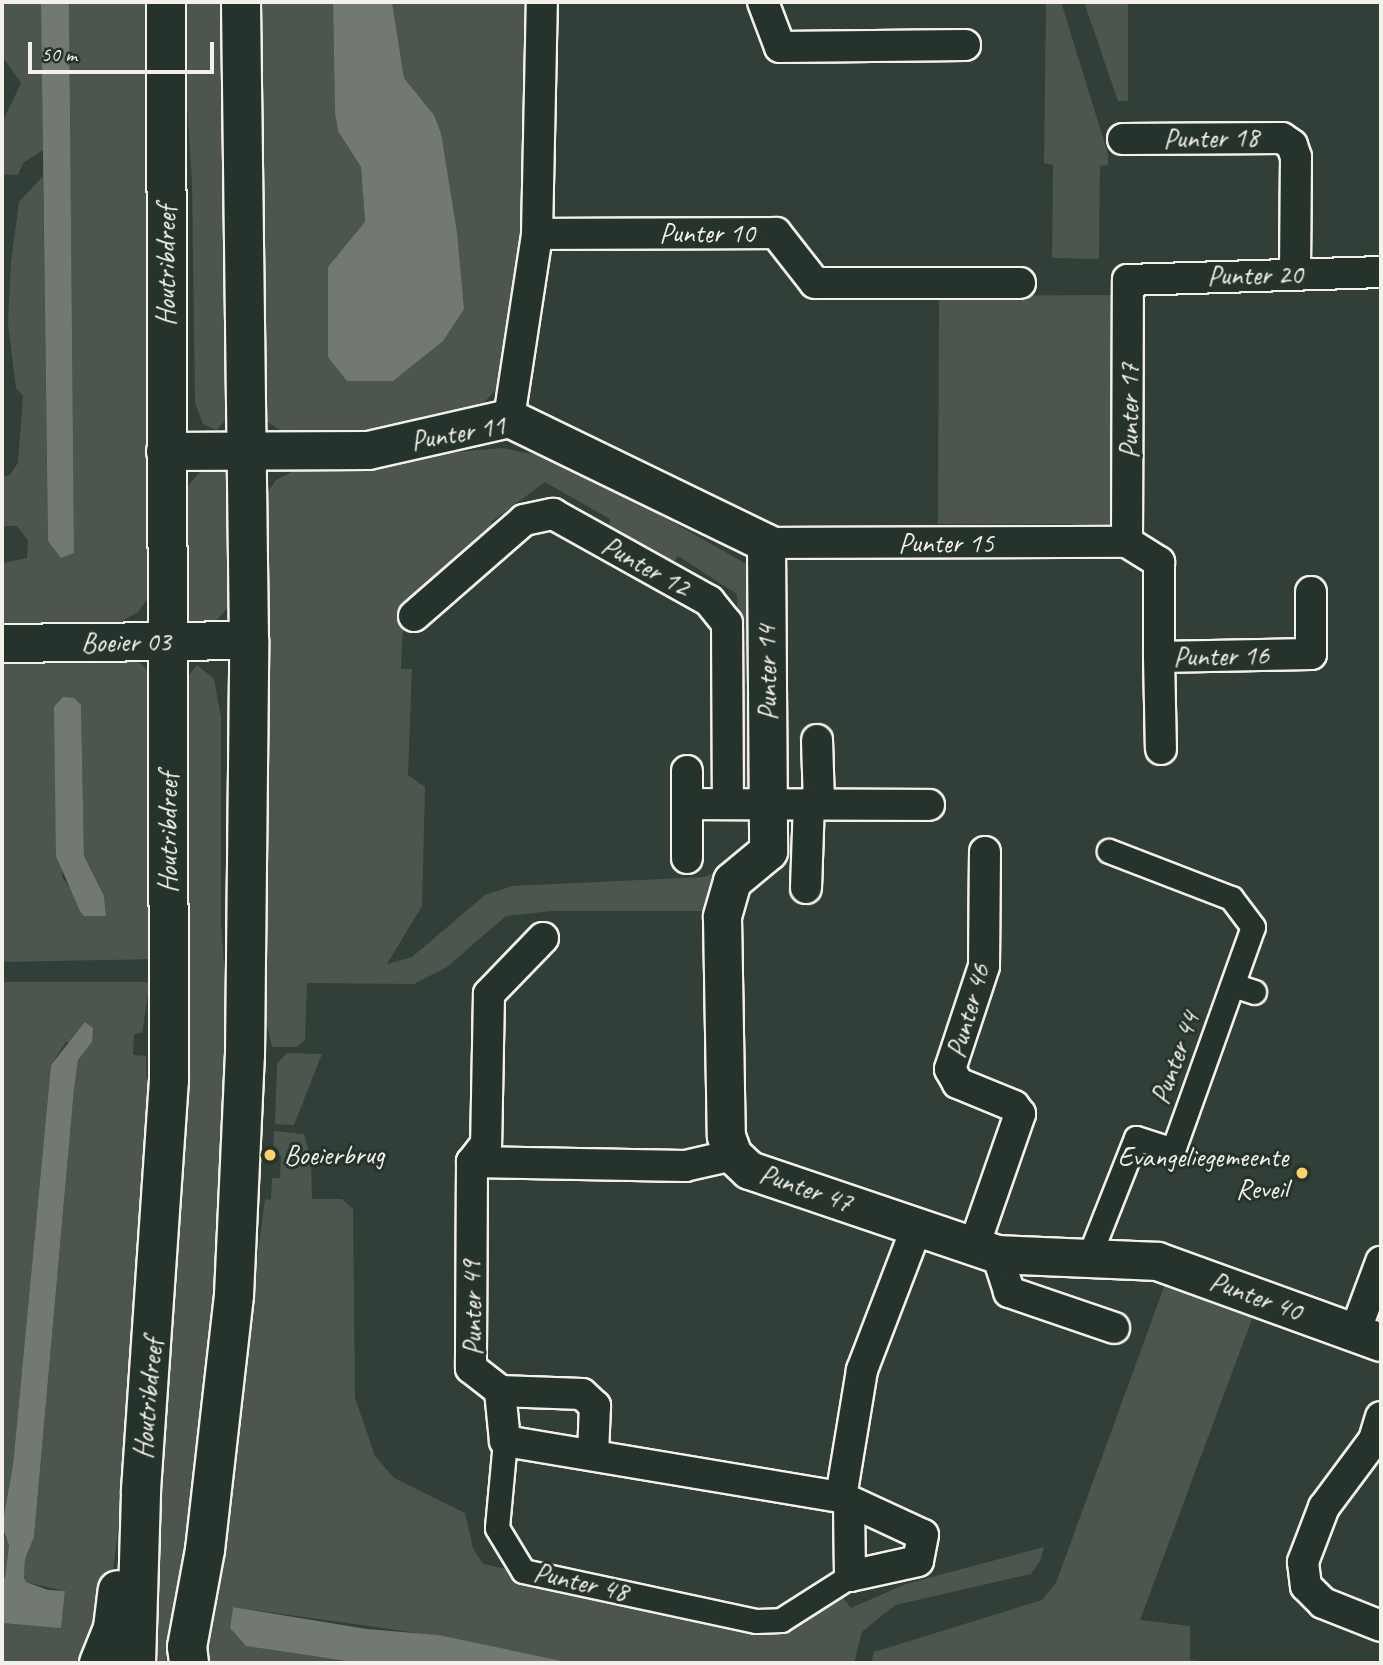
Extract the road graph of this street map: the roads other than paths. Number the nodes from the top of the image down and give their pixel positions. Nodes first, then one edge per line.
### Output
1 (166, 2) edge
2 (241, 2) edge
3 (542, 2) edge
4 (763, 2) edge
5 (965, 46) dead end
6 (1123, 139) dead end
7 (537, 234) junction
8 (1381, 272) edge
9 (1295, 274) junction
10 (1128, 280) joint
11 (1020, 283) dead end
12 (509, 418) junction
13 (165, 451) junction
14 (246, 452) junction
15 (1127, 542) junction
16 (766, 543) junction
17 (1311, 592) dead end
18 (414, 616) dead end
19 (249, 640) junction
20 (166, 641) junction
21 (2, 643) edge
22 (1159, 657) junction
23 (817, 740) dead end
24 (1161, 749) dead end
25 (687, 771) dead end
26 (728, 803) junction
27 (768, 803) junction
28 (688, 804) junction
29 (814, 804) junction
30 (929, 805) dead end
31 (768, 851) joint
32 (1109, 851) dead end
33 (985, 852) dead end
34 (687, 858) dead end
35 (806, 888) dead end
36 (543, 938) dead end
37 (733, 1155) junction
38 (472, 1162) junction
39 (917, 1227) junction
40 (985, 1250) junction
41 (1088, 1259) junction
42 (1157, 1261) joint
43 (1381, 1262) edge
44 (1114, 1328) dead end
45 (1368, 1337) edge
46 (500, 1391) junction
47 (1381, 1417) edge
48 (505, 1441) junction
49 (593, 1453) junction
50 (141, 1490) junction
51 (845, 1500) junction
52 (850, 1576) junction
53 (1381, 1626) edge
54 (185, 1658) edge
55 (99, 1663) edge
56 (136, 1663) edge

1 - 13 main road, Houtribdreef
2 - 14 main road
3 - 7 street
4 - 5 street
6 - 9 street, Punter 18
7 - 11 street, Punter 10
7 - 12 street
8 - 9 street, Punter 20
9 - 10 street, Punter 20
10 - 15 street, Punter 17
12 - 14 street, Punter 11
12 - 16 street, Punter 11
13 - 14 street, Punter 11
13 - 20 main road, Houtribdreef
14 - 19 main road
15 - 16 street, Punter 15
15 - 22 street, Punter 16
16 - 27 street, Punter 14
17 - 22 street, Punter 16
18 - 26 street, Punter 12
19 - 20 street, Boeier 03
19 - 54 main road
20 - 21 street, Boeier 03
20 - 50 main road, Houtribdreef
22 - 24 street
23 - 29 street, Punter 14
25 - 28 street
26 - 27 street
26 - 28 street
27 - 29 street
27 - 31 street, Punter 14
28 - 34 street
29 - 30 street
29 - 35 street
31 - 37 street, Punter 47
32 - 41 street, Punter 44
33 - 40 street, Punter 46
36 - 38 street, Punter 49
37 - 38 street
37 - 39 street, Punter 47
38 - 46 street, Punter 49
39 - 40 street, Punter 47
39 - 51 street
40 - 41 street, Punter 47
40 - 44 street
41 - 42 street, Punter 47
42 - 45 street, Punter 40
43 - 45 street, Punter 40
46 - 48 street, Punter 49
46 - 49 street
47 - 53 street
48 - 49 street, Punter 48
48 - 52 street, Punter 48
49 - 51 street, Punter 48
50 - 55 main road
50 - 56 main road, Houtribdreef
51 - 52 street
51 - 52 street, Punter 48

